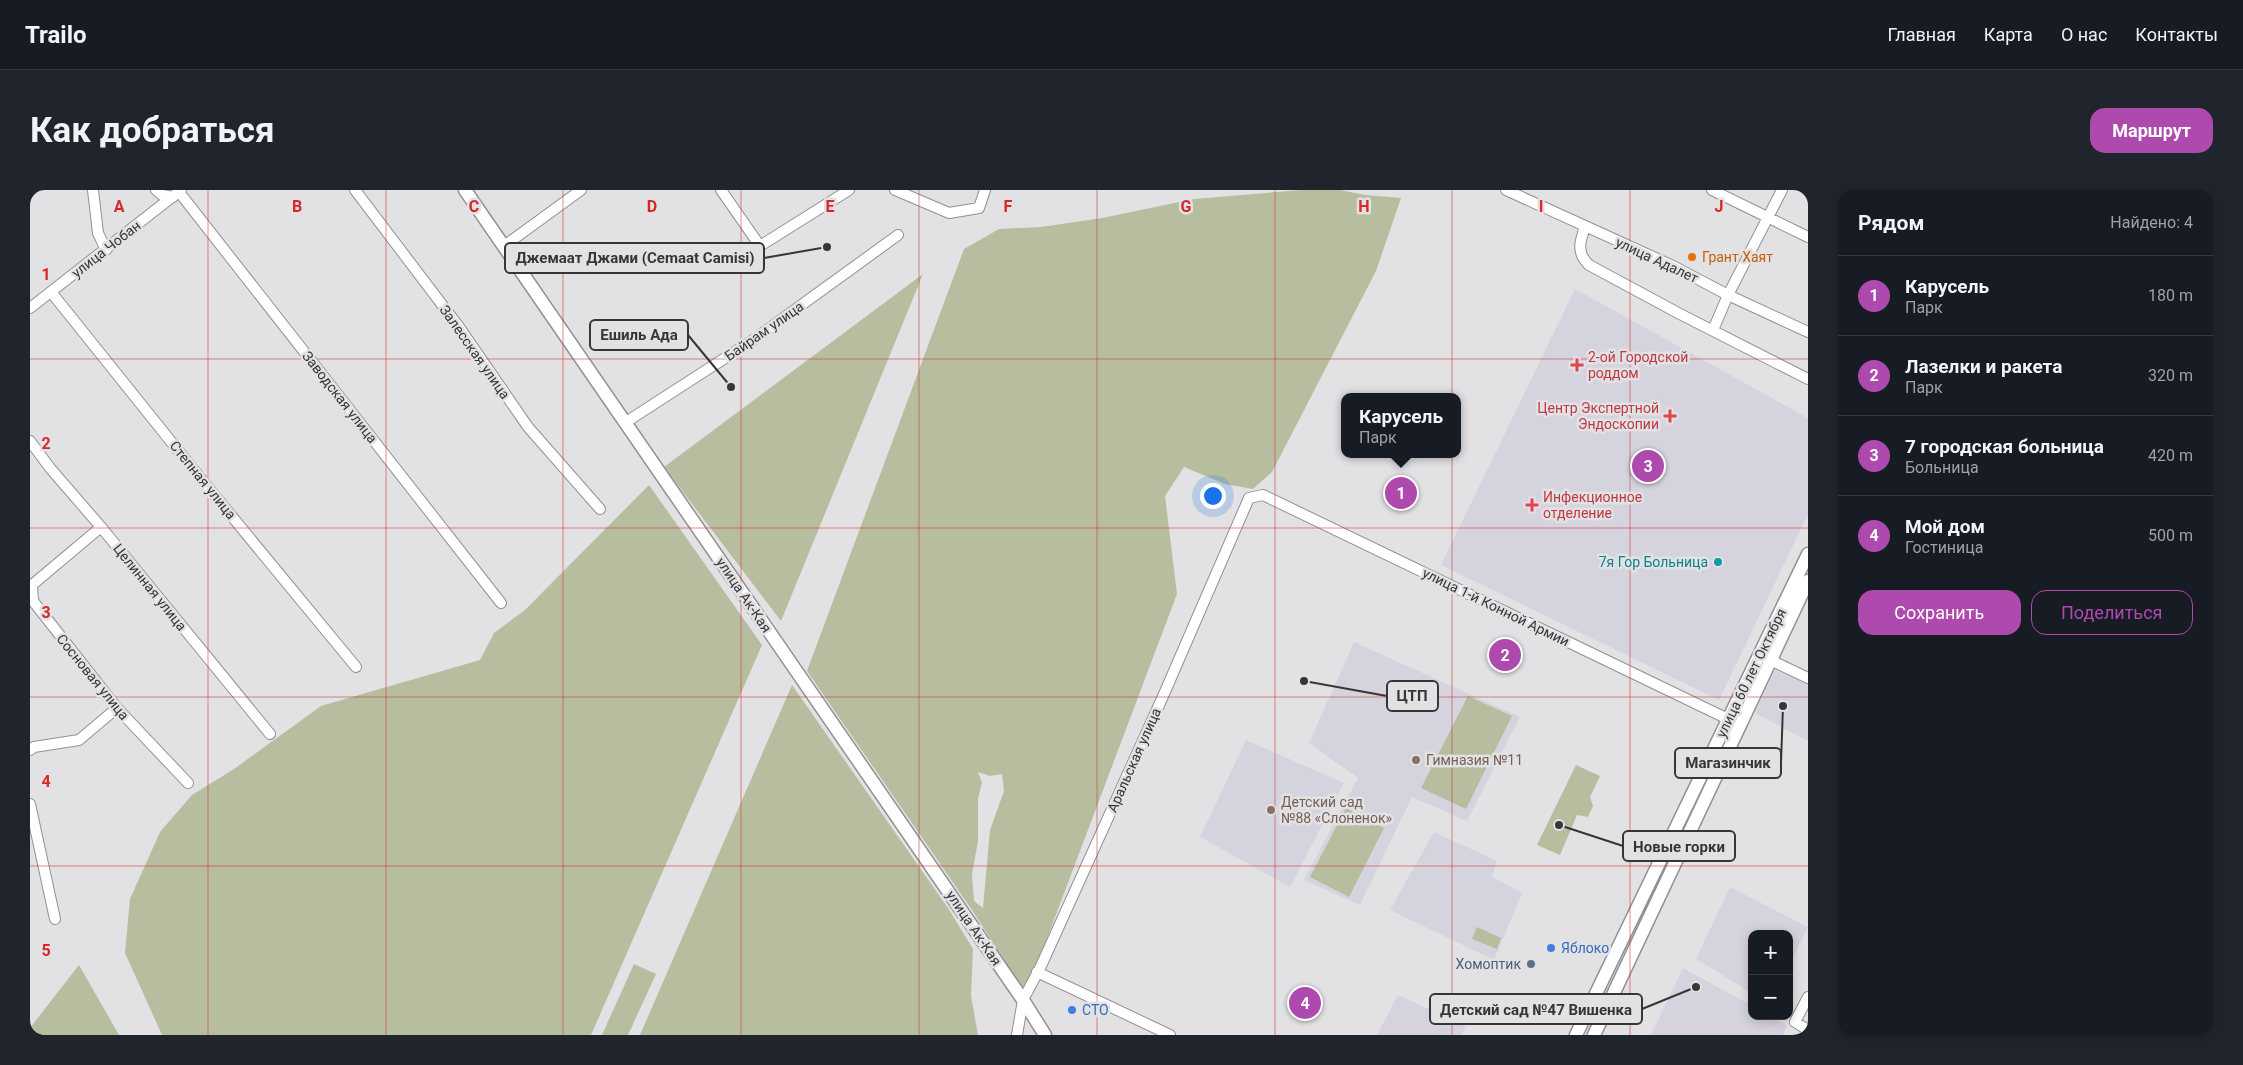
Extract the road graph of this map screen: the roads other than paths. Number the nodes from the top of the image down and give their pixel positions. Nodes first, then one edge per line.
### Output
1 (93, 190) edge
2 (156, 190) edge
3 (355, 190) edge
4 (465, 190) edge
5 (581, 190) edge
6 (721, 190) edge
7 (848, 190) edge
8 (895, 190) edge
9 (985, 190) edge
10 (1506, 190) edge
11 (1712, 190) edge
12 (1782, 190) edge
13 (178, 193) edge
14 (1767, 216) junction
15 (1584, 227) junction
16 (898, 235) dead end
17 (1808, 237) edge
18 (504, 246) junction
19 (106, 250) junction
20 (51, 292) junction
21 (1728, 295) junction
22 (30, 308) edge
23 (1713, 330) junction
24 (1808, 332) edge
25 (1808, 379) edge
26 (626, 422) junction
27 (30, 441) edge
28 (1263, 495) joint
29 (600, 509) dead end
30 (101, 527) junction
31 (1808, 554) edge
32 (1808, 581) edge
33 (31, 603) edge
34 (501, 603) dead end
35 (1765, 658) junction
36 (356, 667) dead end
37 (1808, 678) edge
38 (117, 708) junction
39 (1728, 719) junction
40 (270, 734) dead end
41 (30, 750) edge
42 (188, 783) dead end
43 (30, 804) edge
44 (1674, 834) junction
45 (1686, 840) junction
46 (55, 919) dead end
47 (1038, 972) junction
48 (1808, 996) edge
49 (1023, 1000) junction
50 (1808, 1030) edge
51 (1017, 1035) edge
52 (1045, 1035) edge
53 (1170, 1035) edge
54 (1576, 1035) edge
55 (1594, 1035) edge

1 - 19 street
2 - 13 street
3 - 29 street, Залесская улица
4 - 18 main road, улица Ак-Кая
5 - 18 street
6 - 7 street
8 - 9 street
10 - 15 street, улица Адалет
11 - 14 street
12 - 14 street
13 - 19 street, улица Чобан
13 - 34 street, Заводская улица
14 - 17 street
14 - 21 street
15 - 21 street, улица Адалет
15 - 23 street
16 - 26 street, Байрам улица
18 - 26 main road, улица Ак-Кая
19 - 20 street, улица Чобан
20 - 22 street, улица Чобан
20 - 36 street, Степная улица
21 - 23 street
21 - 24 street, улица Адалет
23 - 25 street
26 - 49 main road, улица Ак-Кая
27 - 30 street, Целинная улица
28 - 39 street, улица 1-й Конной Армии
28 - 47 street, Аральская улица
30 - 33 street, Сосновая улица
30 - 40 street, Целинная улица
31 - 35 main road, улица 60 лет Октября
32 - 35 main road, улица 60 лет Октября
33 - 38 street, Сосновая улица
35 - 37 street
35 - 39 main road, улица 60 лет Октября
35 - 45 main road, улица 60 лет Октября
38 - 41 street
38 - 42 street, Сосновая улица
39 - 44 main road, улица 60 лет Октября
43 - 46 street
44 - 45 main road
44 - 54 main road, улица 60 лет Октября
45 - 55 main road, улица 60 лет Октября
47 - 49 street, Аральская улица
47 - 53 street
48 - 50 street
49 - 51 street, Аральская улица
49 - 52 main road

